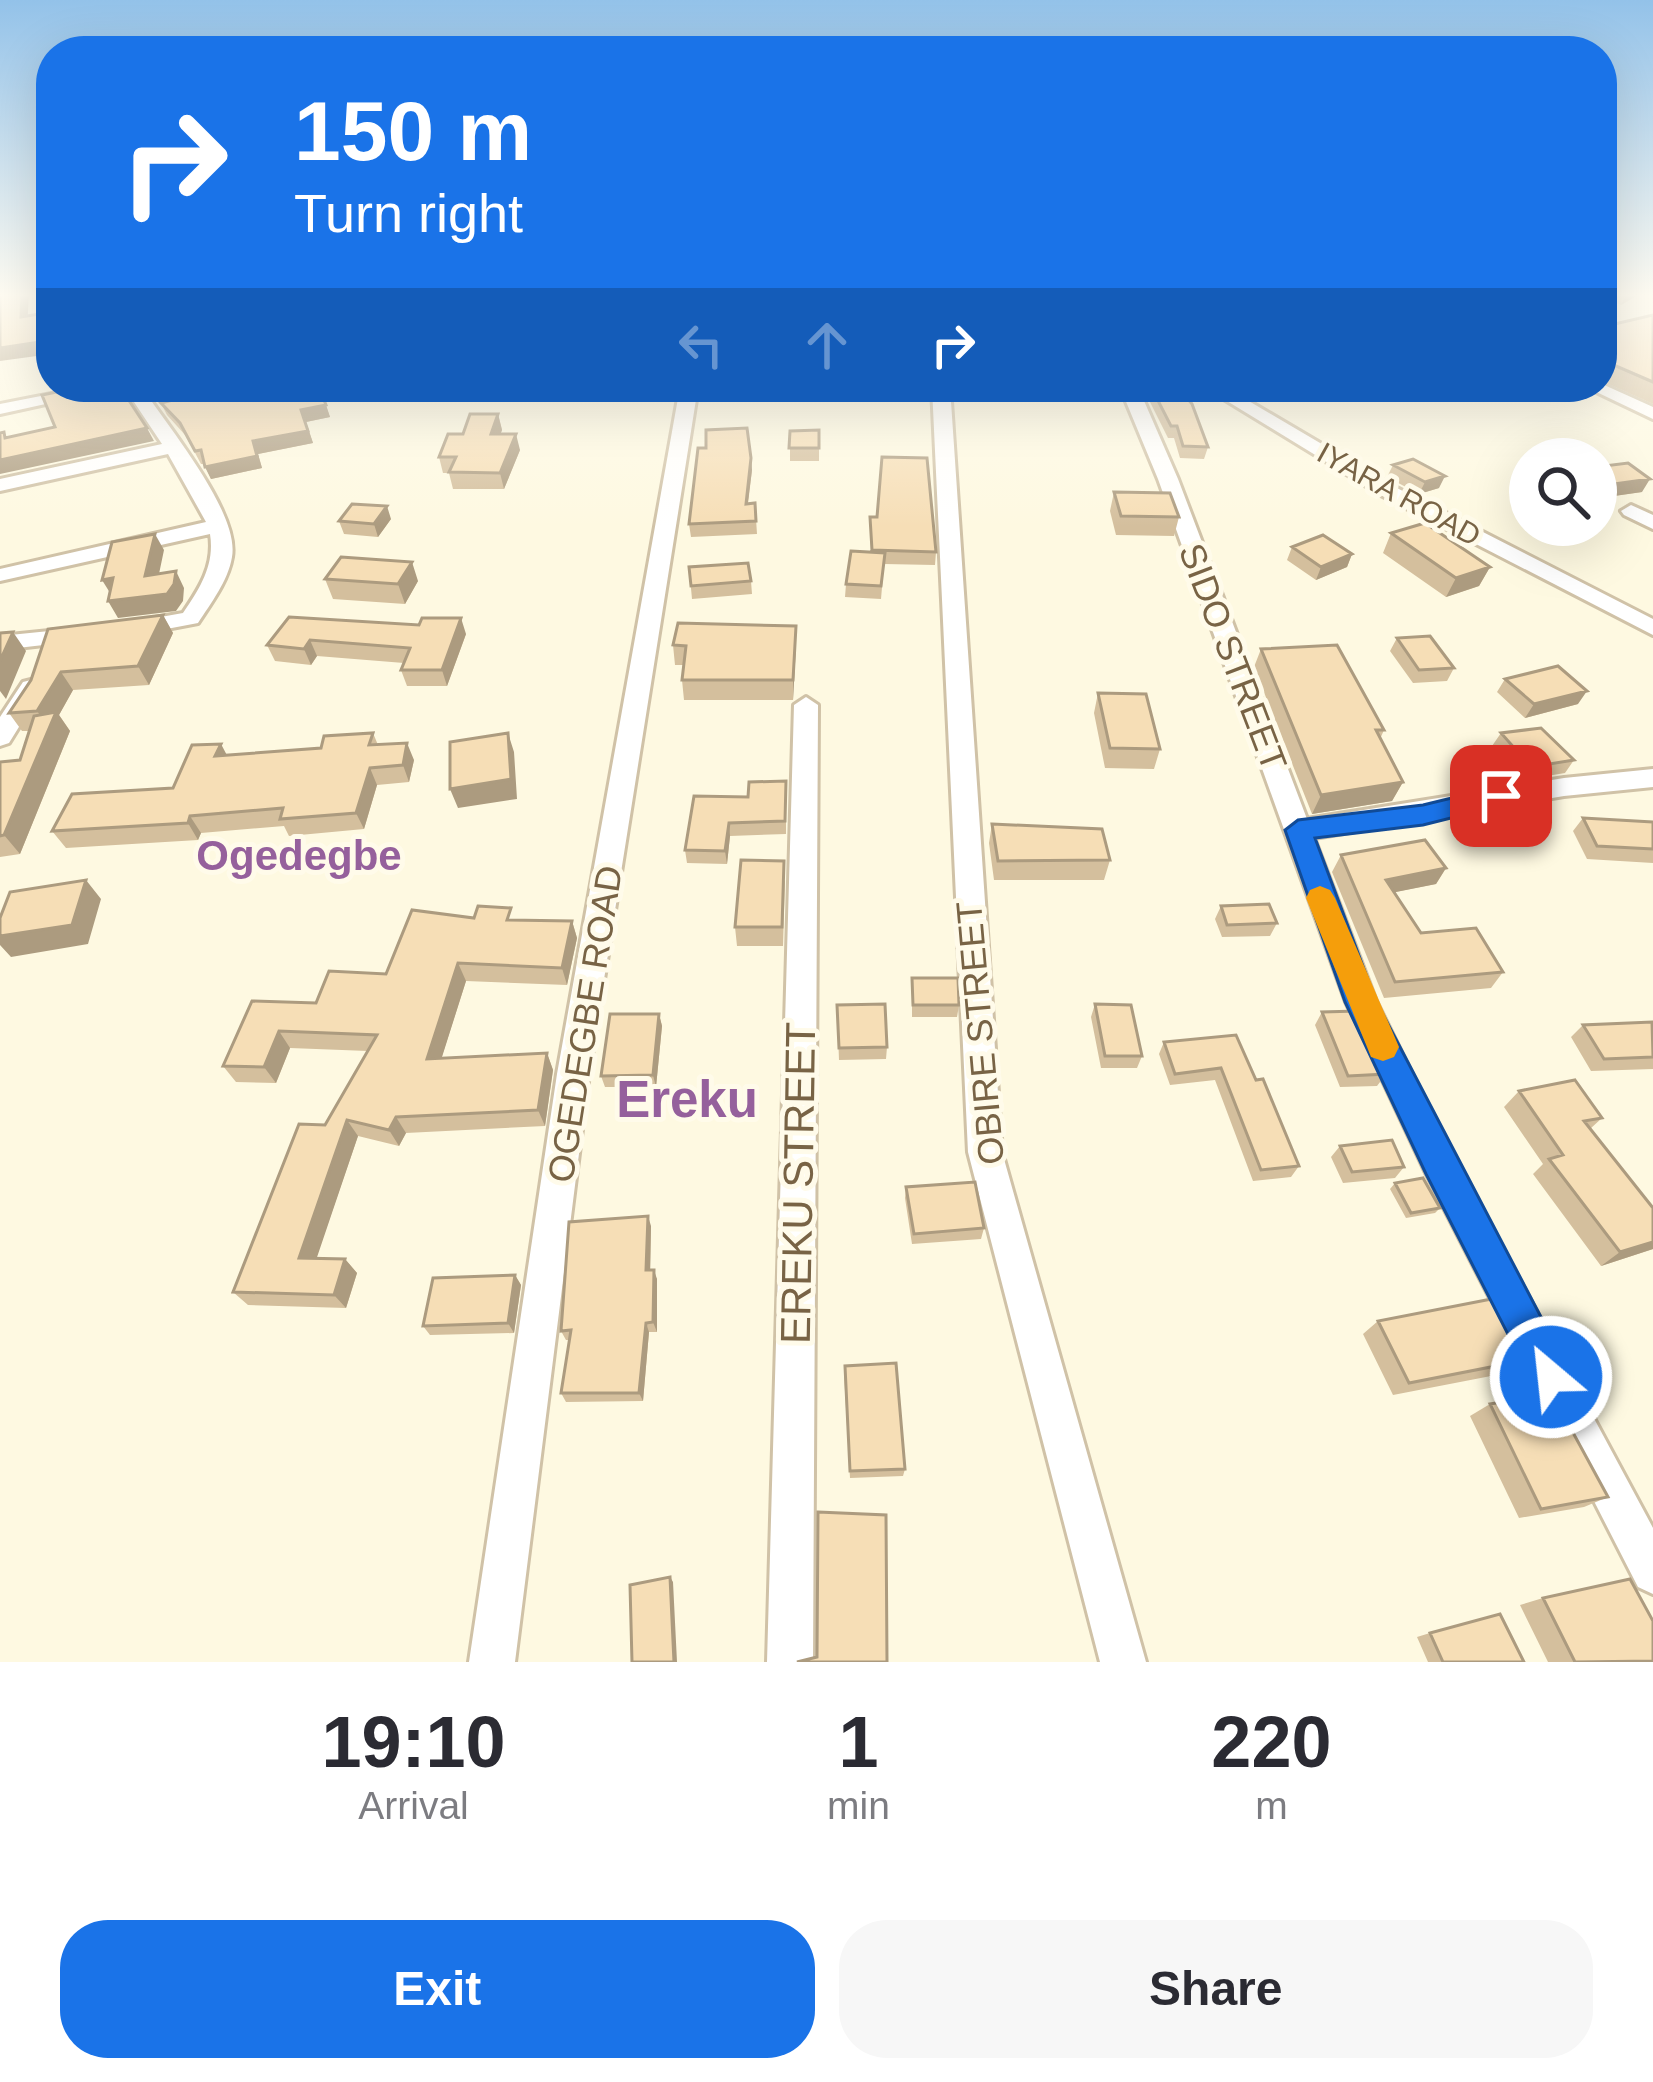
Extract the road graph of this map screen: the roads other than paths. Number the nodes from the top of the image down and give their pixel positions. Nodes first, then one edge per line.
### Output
1 (1617, 397) edge
2 (36, 402) edge
3 (142, 402) edge
4 (686, 402) edge
5 (942, 402) edge
6 (1135, 402) edge
7 (1238, 402) edge
8 (0, 409) edge
9 (1653, 414) edge
10 (169, 448) junction
11 (0, 485) edge
12 (1631, 511) dead end
13 (1653, 523) edge
14 (217, 526) junction
15 (0, 575) edge
16 (1653, 628) edge
17 (47, 638) junction
18 (0, 643) edge
19 (806, 705) dead end
20 (0, 737) edge
21 (1653, 778) edge
22 (1298, 830) junction
23 (1653, 1572) edge
24 (492, 1662) edge
25 (790, 1662) edge
26 (1123, 1662) edge

1 - 9 street
2 - 8 street
3 - 10 street
4 - 24 street, OGEDEGBE ROAD
5 - 26 street, OBIRE STREET
6 - 22 street, SIDO STREET
7 - 16 street, IYARA ROAD
10 - 11 street
10 - 14 street
12 - 13 street
14 - 15 street
14 - 17 street
17 - 18 street
17 - 20 street
19 - 25 street, EREKU STREET
21 - 22 street
22 - 23 street, SIDO STREET

